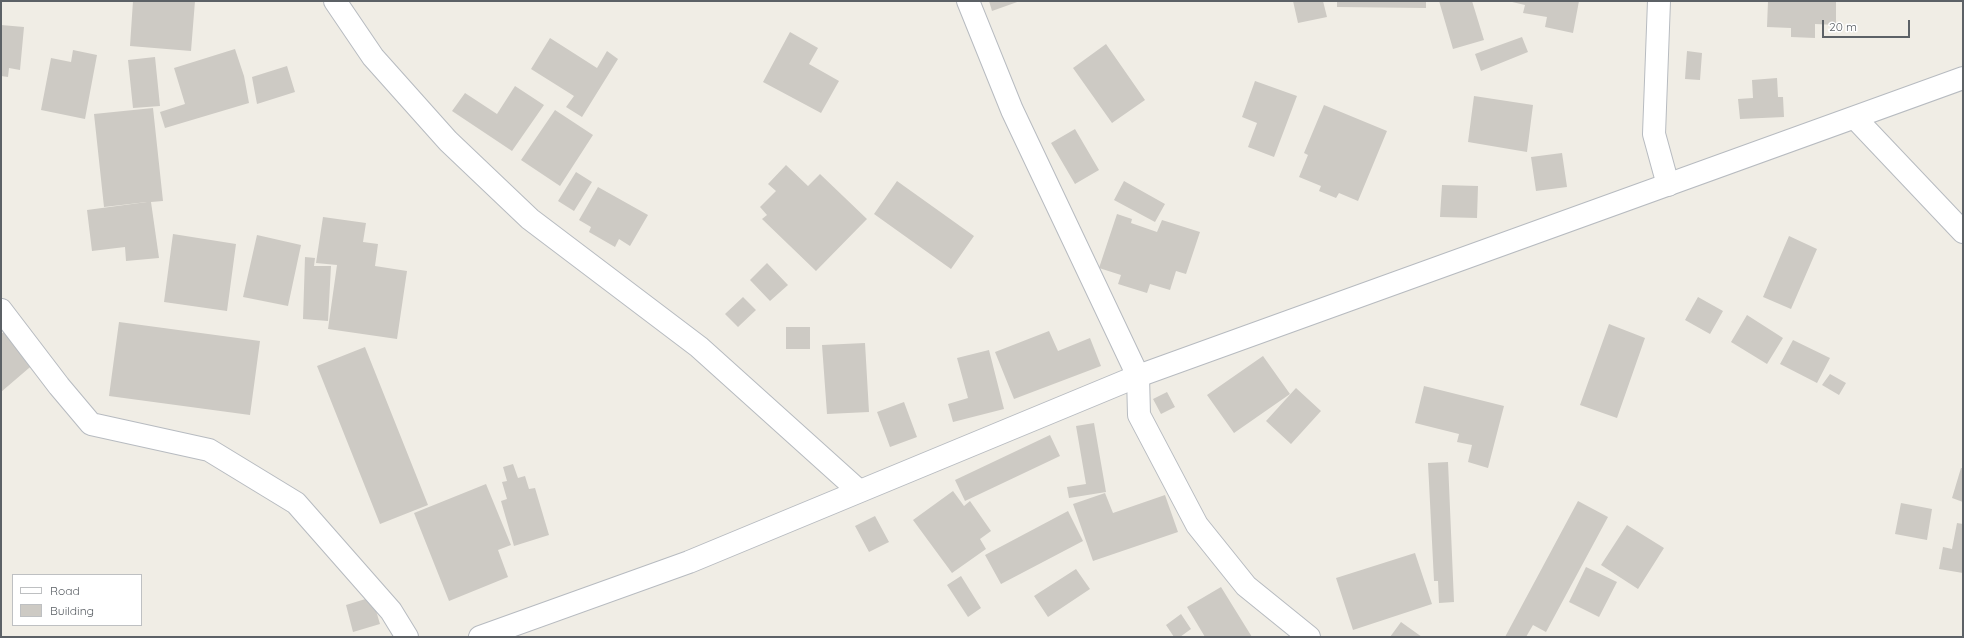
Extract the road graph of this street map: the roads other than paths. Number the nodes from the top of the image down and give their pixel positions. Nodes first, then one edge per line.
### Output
1 (335, 1) edge
2 (968, 1) edge
3 (1659, 1) edge
4 (1963, 78) edge
5 (1855, 118) junction
6 (1668, 186) junction
7 (1963, 232) edge
8 (1, 310) edge
9 (1138, 376) junction
10 (859, 491) junction
11 (407, 637) edge
12 (480, 637) edge
13 (1309, 637) edge

1 - 10 street
2 - 9 street
3 - 6 street
4 - 5 street
5 - 6 street
5 - 7 street
6 - 9 street
8 - 11 street
9 - 10 street
9 - 13 street
10 - 12 street

